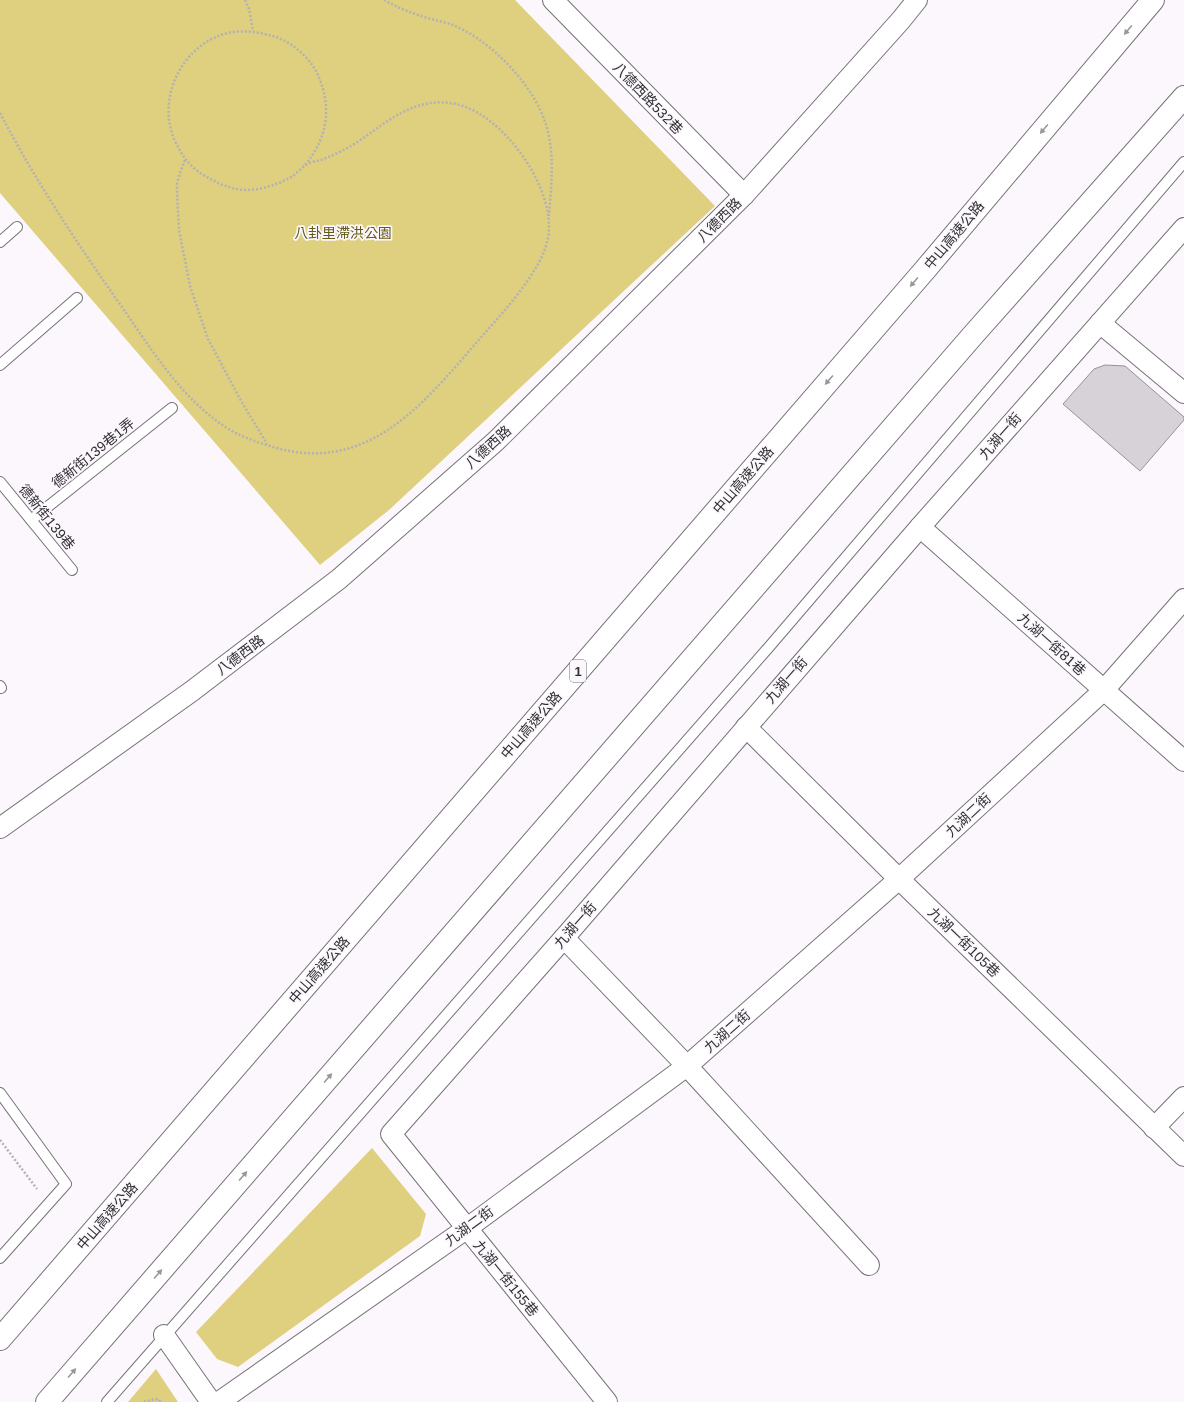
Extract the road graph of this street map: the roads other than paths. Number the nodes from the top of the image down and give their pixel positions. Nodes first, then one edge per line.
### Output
1 (553, 0) edge
2 (917, 0) edge
3 (1153, 0) edge
4 (1184, 97) edge
5 (1184, 162) edge
6 (744, 195) junction
7 (17, 227) dead end
8 (1184, 228) edge
9 (0, 242) edge
10 (77, 298) dead end
11 (1100, 323) junction
12 (0, 365) edge
13 (1184, 393) edge
14 (172, 408) dead end
15 (0, 482) edge
16 (31, 520) junction
17 (920, 527) junction
18 (72, 570) dead end
19 (1184, 599) edge
20 (1104, 690) junction
21 (746, 727) junction
22 (1184, 761) edge
23 (0, 828) edge
24 (899, 879) junction
25 (564, 938) junction
26 (687, 1066) junction
27 (0, 1093) edge
28 (1184, 1098) edge
29 (1154, 1128) junction
30 (391, 1134) joint
31 (1184, 1156) edge
32 (466, 1229) junction
33 (0, 1258) edge
34 (869, 1265) dead end
35 (164, 1335) junction
36 (0, 1339) edge
37 (47, 1402) edge
38 (107, 1402) edge
39 (211, 1402) edge
40 (219, 1402) edge
41 (607, 1402) edge

1 - 6 street, 八德西路532巷
2 - 6 street, 八德西路
3 -> 36 highway, 中山高速公路 / 1
37 -> 4 highway
5 - 35 lane
6 - 23 street, 八德西路
7 - 9 lane
8 - 11 street, 九湖一街
10 - 12 lane
11 - 13 street
11 - 17 street, 九湖一街
14 - 16 lane, 德新街139巷1弄
15 - 16 lane, 德新街139巷
16 - 18 lane, 德新街139巷
17 - 20 street, 九湖一街81巷
17 - 21 street, 九湖一街
19 - 20 street, 九湖二街
20 - 22 street, 九湖一街81巷
20 - 24 street, 九湖二街
21 - 24 street, 九湖一街105巷
21 - 25 street, 九湖一街
24 - 26 street, 九湖二街
24 - 29 street, 九湖一街105巷
25 - 26 street
25 - 30 street, 九湖一街
26 - 32 street, 九湖二街
26 - 34 street
27 - 33 lane
28 - 29 street
29 - 31 street, 九湖一街105巷
30 - 32 street, 九湖一街155巷
32 - 40 street, 九湖二街
32 - 41 street, 九湖一街155巷
35 - 38 lane
35 - 39 street

